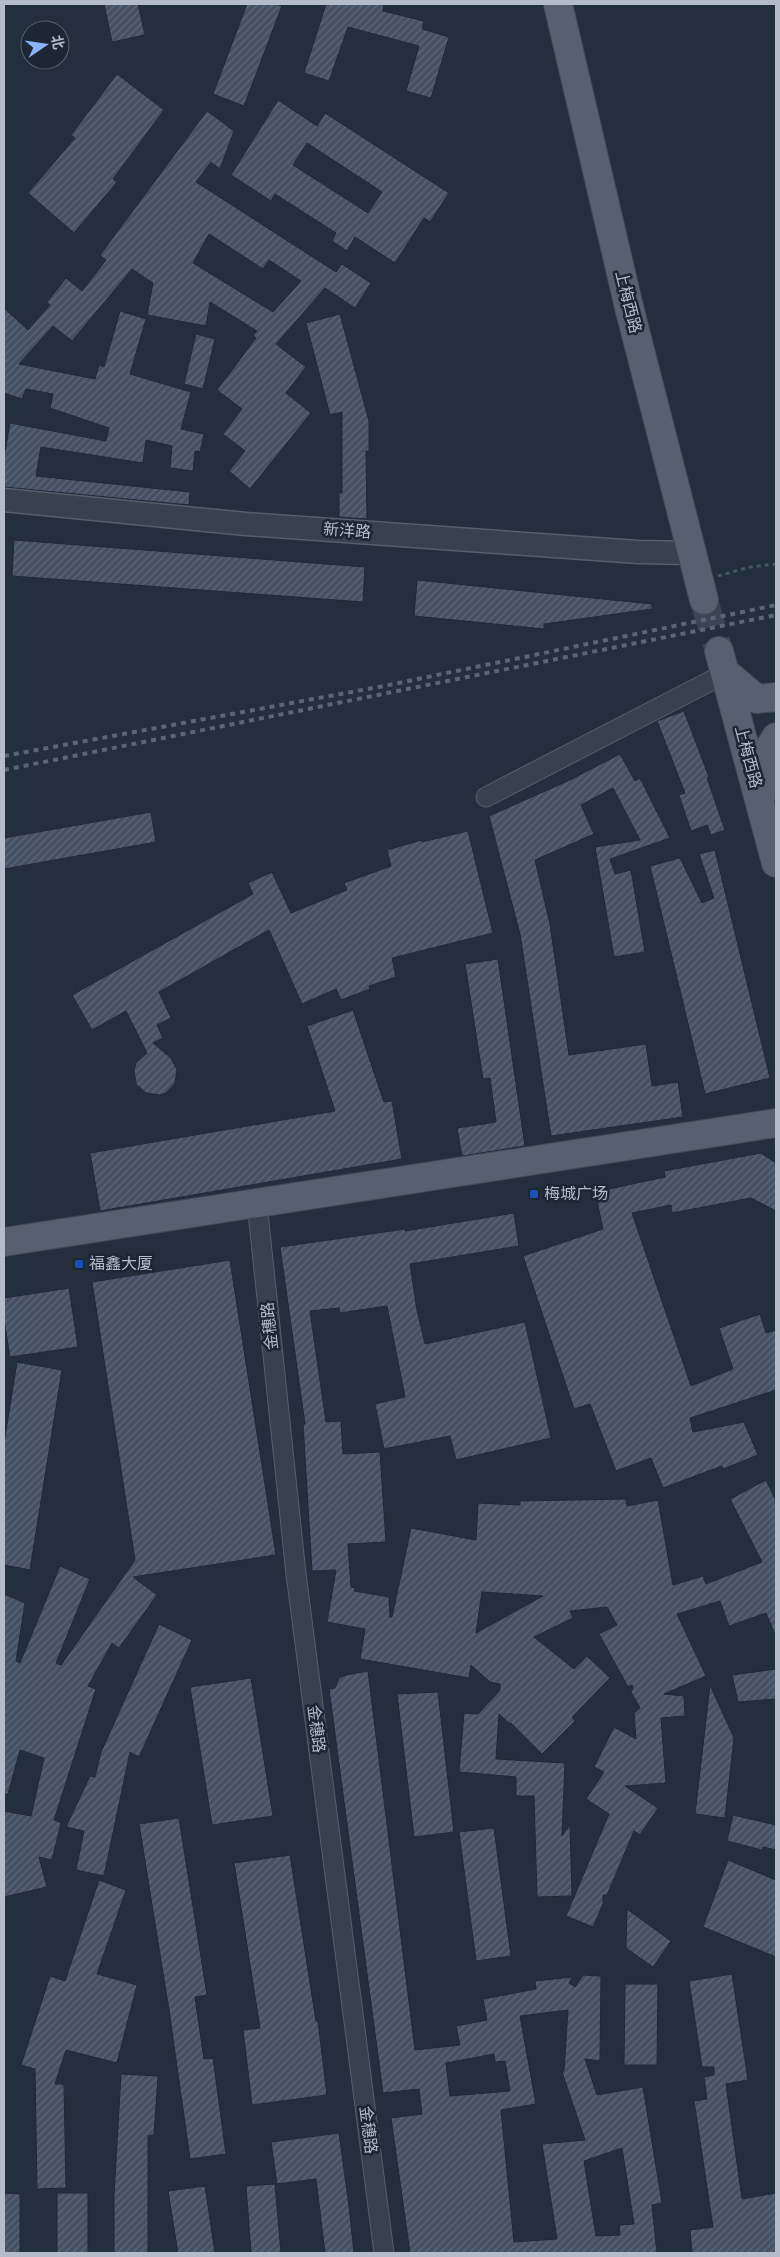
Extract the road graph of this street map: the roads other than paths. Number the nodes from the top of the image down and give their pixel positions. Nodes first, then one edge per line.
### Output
1 (558, 4) edge
2 (4, 500) edge
3 (691, 553) junction
4 (708, 588) tunnel mouth
5 (723, 662) junction
6 (776, 697) edge
7 (776, 738) edge
8 (486, 798) dead end
9 (764, 818) junction
10 (776, 864) edge
11 (776, 1123) edge
12 (257, 1203) junction
13 (4, 1242) edge
14 (384, 2253) edge

1 - 3 main road, 上梅西路
2 - 3 street, 新洋路
3 - 4 main road, 上梅西路
5 - 6 main road
5 - 8 street
5 - 9 main road, 上梅西路
7 - 9 main road
9 - 10 main road, 上梅西路
11 - 12 main road
12 - 13 main road
12 - 14 street, 金穗路

